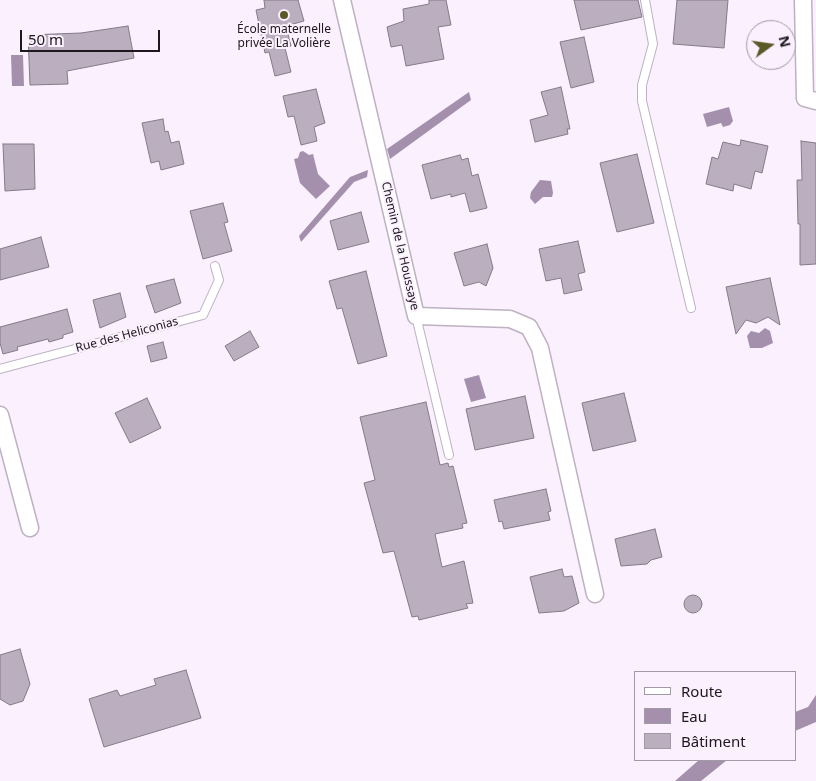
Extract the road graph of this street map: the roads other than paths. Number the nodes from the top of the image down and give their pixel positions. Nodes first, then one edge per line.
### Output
1 (342, 0) edge
2 (644, 0) edge
3 (803, 0) edge
4 (816, 101) edge
5 (215, 266) dead end
6 (691, 308) dead end
7 (416, 316) junction
8 (0, 369) edge
9 (0, 415) edge
10 (449, 455) dead end
11 (30, 528) dead end
12 (595, 594) dead end

1 - 7 street, Chemin de la Houssaye
2 - 6 lane
3 - 4 street
5 - 8 lane, Rue des Heliconias
7 - 10 lane
7 - 12 street, Chemin de la Houssaye
9 - 11 street

